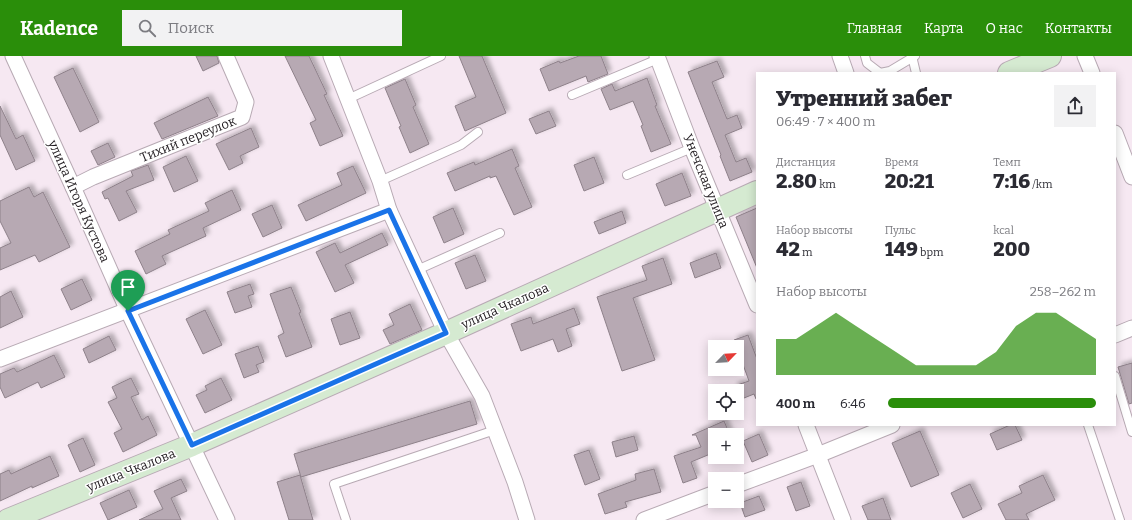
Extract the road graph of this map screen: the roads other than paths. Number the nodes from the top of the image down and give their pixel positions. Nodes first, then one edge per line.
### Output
1 (13, 56) edge
2 (226, 56) edge
3 (331, 56) edge
4 (441, 56) edge
5 (840, 56) edge
6 (865, 56) edge
7 (913, 56) edge
8 (1050, 56) edge
9 (1085, 56) edge
10 (657, 58) edge
11 (846, 72) edge
12 (879, 72) edge
13 (885, 72) edge
14 (916, 72) edge
15 (1011, 72) edge
16 (1092, 72) edge
17 (572, 95) dead end
18 (348, 98) junction
19 (478, 132) dead end
20 (1116, 136) edge
21 (692, 148) junction
22 (627, 175) dead end
23 (1132, 177) edge
24 (380, 181) junction
25 (73, 187) junction
26 (756, 192) edge
27 (389, 210) junction
28 (718, 210) junction
29 (500, 233) dead end
30 (417, 270) junction
31 (756, 303) edge
32 (128, 311) junction
33 (1132, 328) edge
34 (446, 333) junction
35 (1116, 335) edge
36 (0, 359) edge
37 (1116, 379) edge
38 (806, 426) edge
39 (890, 426) edge
40 (1088, 426) edge
41 (495, 430) junction
42 (1132, 432) edge
43 (192, 445) junction
44 (818, 455) junction
45 (744, 482) edge
46 (708, 496) edge
47 (8, 520) edge
48 (227, 520) edge
49 (346, 520) edge
50 (527, 520) edge
51 (644, 520) edge
52 (844, 520) edge
53 (1120, 520) edge

1 - 25 street, улица Игоря Кустова
2 - 25 street, Тихий переулок
3 - 18 street
4 - 18 lane
5 - 11 street
6 - 12 lane
7 - 13 lane
7 - 14 lane
8 - 15 street
9 - 16 street
10 - 17 lane
10 - 21 street, Унечская улица
18 - 24 street
19 - 24 lane
20 - 23 street
21 - 22 lane
21 - 28 street, Унечская улица
24 - 27 street
25 - 32 street, улица Игоря Кустова
26 - 28 street, улица Чкалова
27 - 30 street
27 - 32 street
28 - 31 street, Унечская улица
28 - 34 street, улица Чкалова
29 - 30 lane
30 - 34 street
32 - 36 street
32 - 43 street, улица Игоря Кустова
33 - 35 street
34 - 41 street
34 - 43 street, улица Чкалова
37 - 42 lane
38 - 44 street
39 - 44 street
40 - 53 lane
41 - 49 lane
41 - 50 street
43 - 47 street, улица Чкалова
43 - 48 street, улица Игоря Кустова
44 - 45 street
44 - 52 street
46 - 51 street

